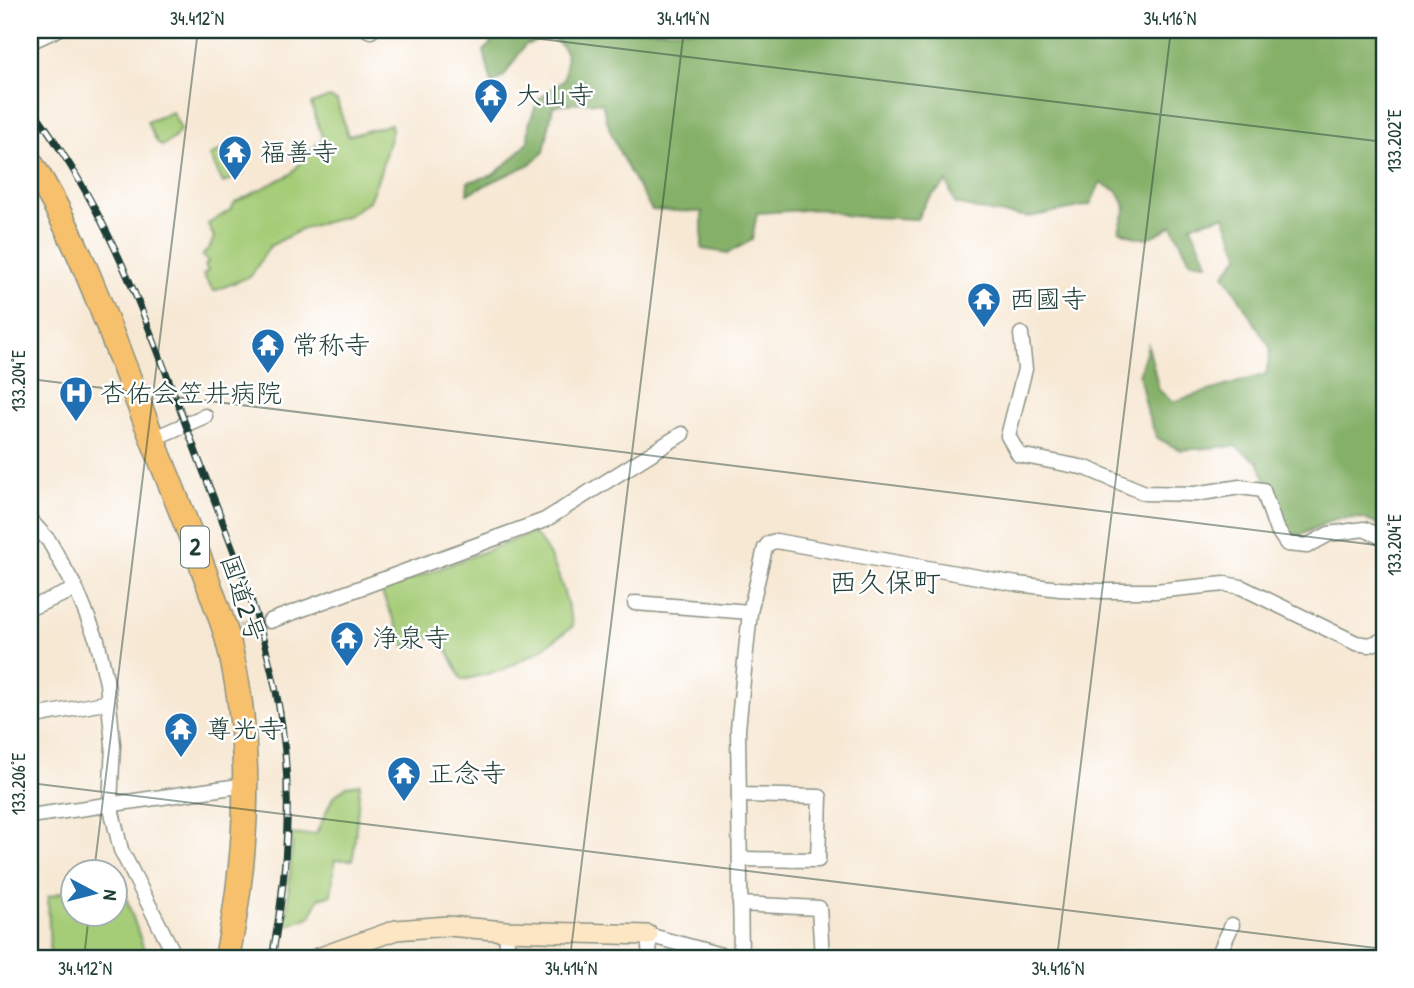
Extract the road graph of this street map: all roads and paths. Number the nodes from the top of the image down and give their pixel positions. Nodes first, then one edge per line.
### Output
1 (57, 30) edge
2 (30, 43) edge
3 (30, 162) edge
4 (1021, 334) dead end
5 (205, 416) dead end
6 (682, 434) dead end
7 (152, 439) junction
8 (30, 520) edge
9 (1384, 538) edge
10 (76, 589) junction
11 (635, 603) dead end
12 (30, 608) edge
13 (750, 612) junction
14 (270, 621) tunnel mouth
15 (1384, 640) edge
16 (109, 702) junction
17 (30, 718) edge
18 (246, 785) junction
19 (739, 795) junction
20 (110, 804) junction
21 (30, 816) edge
22 (740, 859) junction
23 (740, 904) junction
24 (1232, 925) dead end
25 (506, 931) junction
26 (648, 935) junction
27 (176, 958) edge
28 (227, 958) edge
29 (318, 958) edge
30 (508, 958) edge
31 (650, 958) edge
32 (732, 958) edge
33 (741, 958) edge
34 (822, 958) edge
35 (1217, 958) edge

1 - 2 street
3 - 7 highway, 国道2号 / 2
4 - 9 street
5 - 7 street
6 - 14 street
7 - 18 highway, 国道2号 / 2
8 - 10 street
10 - 12 street
10 - 16 street
11 - 13 street
13 - 15 street
13 - 19 street
16 - 17 street
16 - 20 street
18 - 20 street
18 - 28 highway, 国道2号 / 2
19 - 22 street
19 - 22 street
20 - 21 street
20 - 27 street
22 - 23 street
23 - 33 street
23 - 34 street
24 - 35 street
25 - 26 street
25 - 29 street
25 - 30 street
26 - 31 street
26 - 32 street

